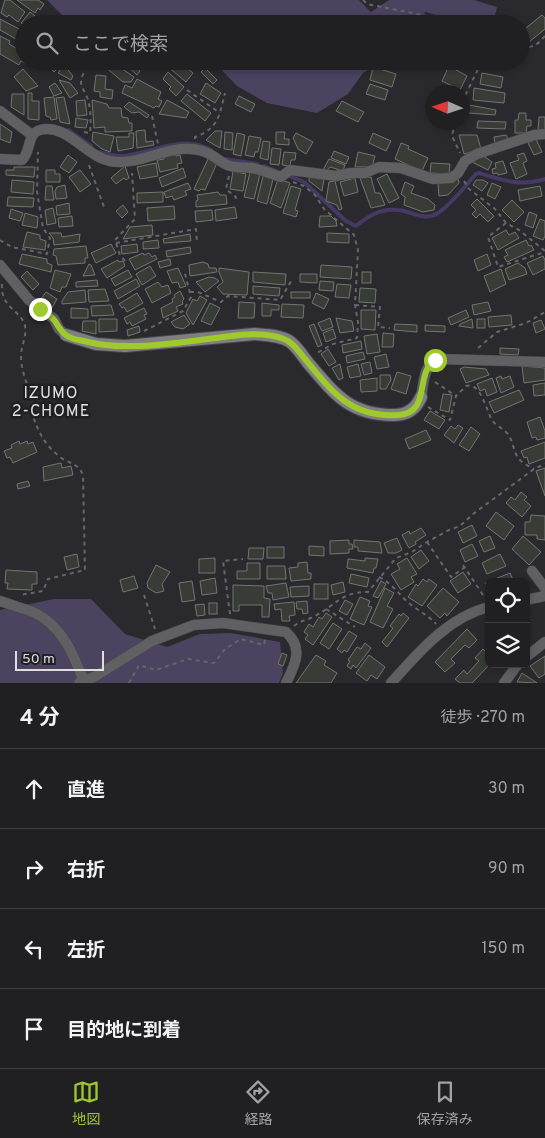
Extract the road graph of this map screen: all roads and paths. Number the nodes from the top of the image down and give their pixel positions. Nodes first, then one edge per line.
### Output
1 (363, 0) edge
2 (422, 15) edge
3 (545, 36) edge
4 (530, 48) edge
5 (85, 70) edge
6 (478, 70) edge
7 (470, 86) edge
8 (188, 90) dead end
9 (226, 93) dead end
10 (0, 111) edge
11 (220, 113) junction
12 (152, 116) dead end
13 (453, 130) edge
14 (79, 131) dead end
15 (545, 134) edge
16 (32, 135) junction
17 (195, 141) dead end
18 (158, 145) dead end
19 (84, 148) junction
20 (0, 159) edge
21 (130, 161) junction
22 (465, 161) junction
23 (231, 166) junction
24 (458, 173) junction
25 (285, 174) junction
26 (235, 202) dead end
27 (105, 210) dead end
28 (506, 223) junction
29 (0, 240) edge
30 (197, 242) dead end
31 (116, 243) junction
32 (545, 252) edge
33 (125, 261) dead end
34 (3, 269) edge
35 (184, 270) dead end
36 (293, 278) dead end
37 (190, 292) junction
38 (355, 305) junction
39 (545, 312) edge
40 (390, 328) dead end
41 (66, 336) joint
42 (139, 345) junction
43 (465, 359) junction
44 (307, 361) junction
45 (545, 362) edge
46 (425, 375) junction
47 (456, 396) junction
48 (420, 399) junction
49 (545, 464) edge
50 (534, 469) junction
51 (426, 542) junction
52 (243, 559) dead end
53 (532, 571) dead end
54 (379, 577) junction
55 (545, 588) edge
56 (18, 595) dead end
57 (144, 595) dead end
58 (545, 596) edge
59 (530, 599) edge
60 (485, 600) edge
61 (0, 601) edge
62 (485, 607) edge
63 (326, 608) junction
64 (231, 624) junction
65 (355, 627) dead end
66 (268, 629) junction
67 (443, 631) junction
68 (286, 632) junction
69 (158, 639) junction
70 (545, 642) edge
71 (530, 654) edge
72 (515, 668) edge
73 (404, 669) junction
74 (81, 683) edge
75 (129, 683) edge
76 (286, 683) edge
77 (391, 683) edge
78 (402, 683) edge
79 (504, 683) edge

1 - 2 path
3 - 4 path
5 - 14 path
6 - 7 path
8 - 11 path
9 - 11 path
10 - 16 street
11 - 17 path
12 - 18 path
13 - 22 path
15 - 22 street
16 - 19 street
16 - 20 street
16 - 29 path
19 - 21 street
19 - 27 path
21 - 23 street
21 - 31 path
22 - 24 street
23 - 25 street
23 - 26 path
24 - 25 street
24 - 28 path
25 - 38 path
28 - 32 path
28 - 32 path
30 - 31 path
31 - 33 path
34 - 41 street
34 - 56 path
35 - 37 path
36 - 37 path
37 - 42 path
38 - 40 path
38 - 44 path
39 - 43 path
41 - 42 street
42 - 44 street
43 - 45 street
43 - 46 street
44 - 48 street
46 - 47 path
46 - 48 street
47 - 48 path
47 - 50 path
49 - 50 path
50 - 51 path
51 - 54 path
51 - 60 path
52 - 64 path
53 - 55 street
54 - 63 path
54 - 67 path
57 - 69 path
58 - 59 street
61 - 74 street
62 - 67 street
63 - 65 path
63 - 68 path
64 - 66 street
64 - 69 street
66 - 68 street
66 - 75 path
67 - 73 street
68 - 76 street
69 - 74 street
70 - 71 street
72 - 79 street
73 - 77 street
73 - 78 street

